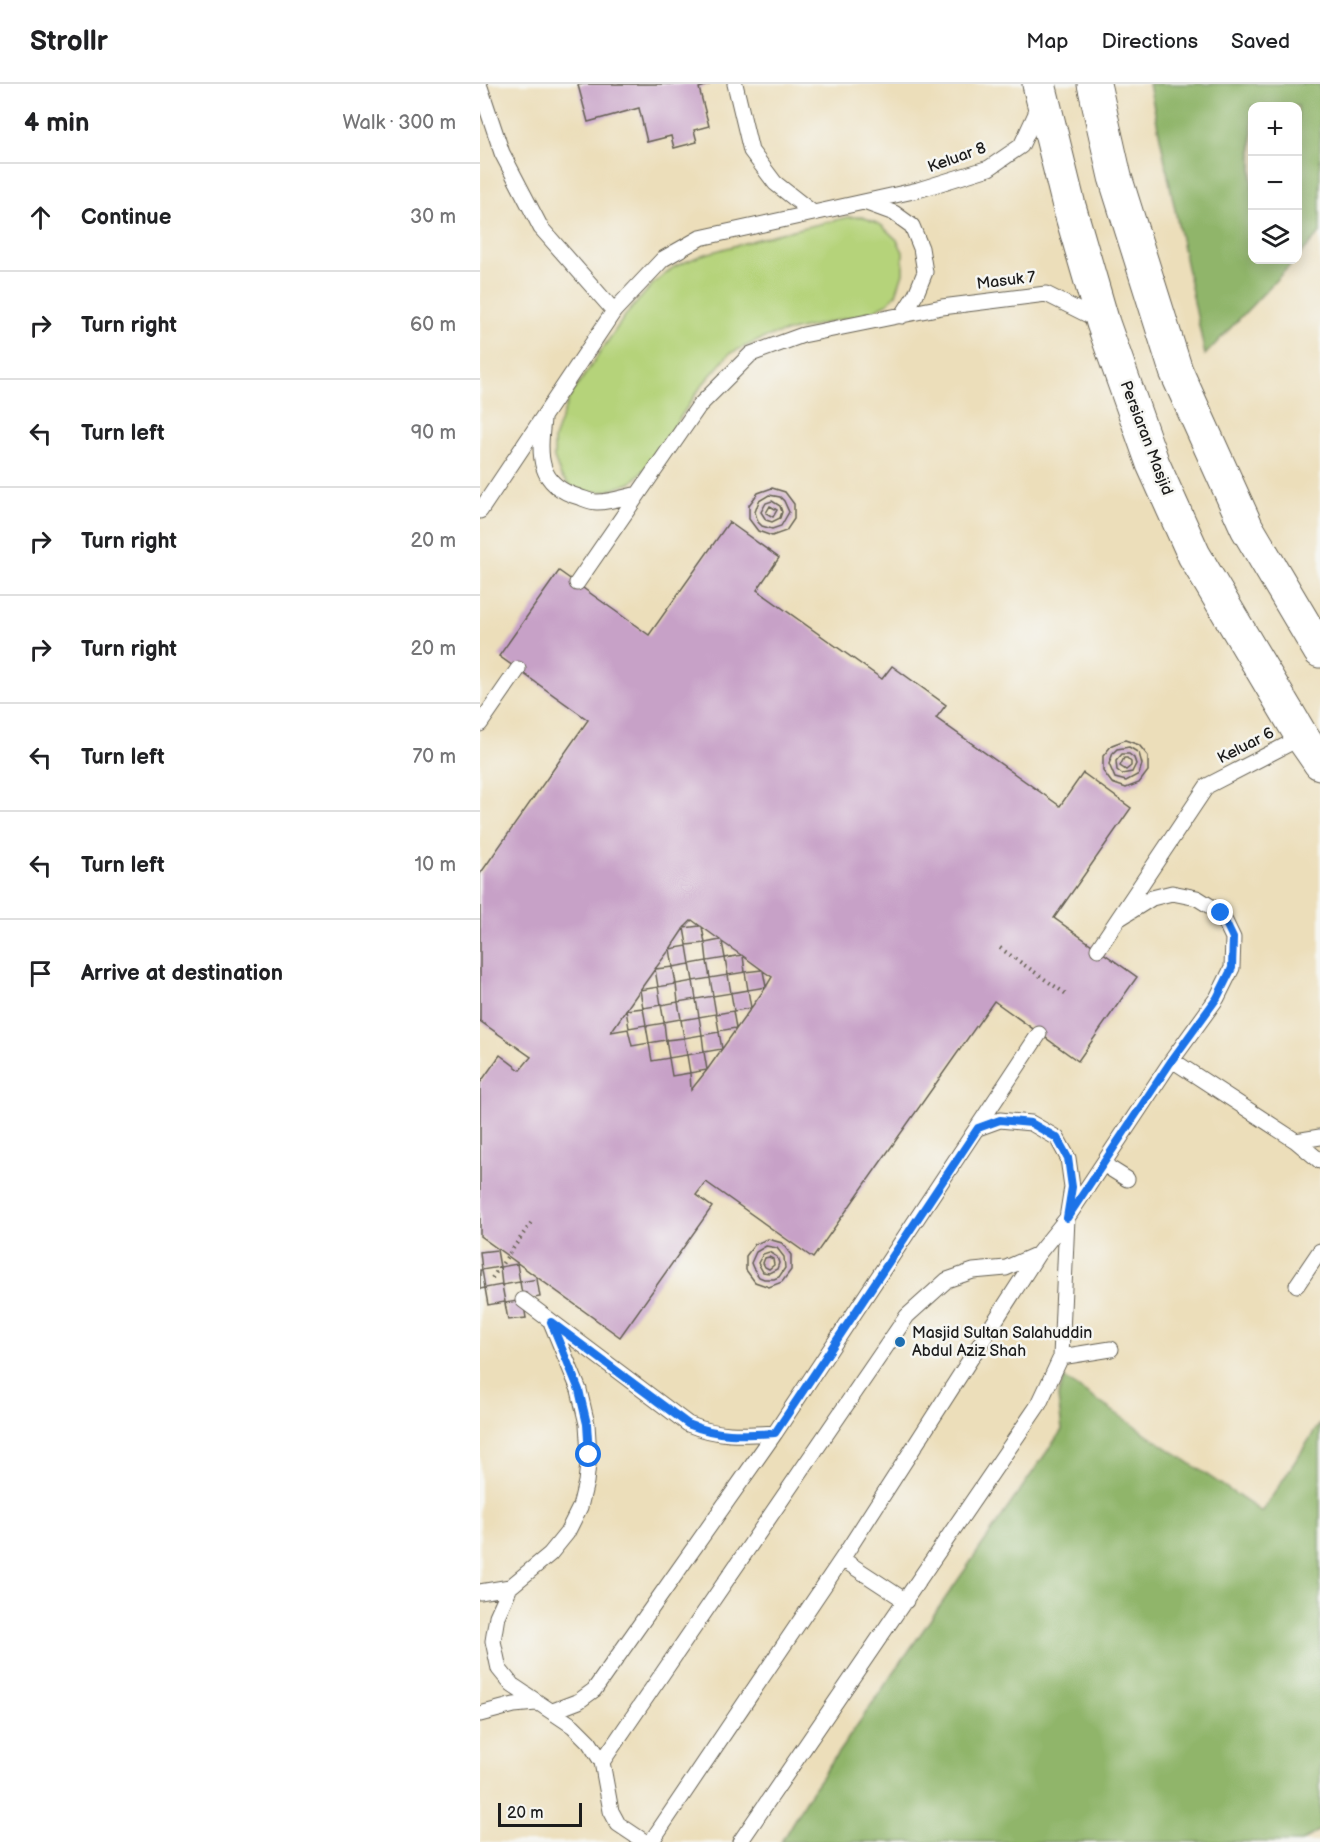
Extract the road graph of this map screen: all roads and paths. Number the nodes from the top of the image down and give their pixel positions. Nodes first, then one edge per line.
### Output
1 (735, 84) edge
2 (1094, 84) edge
3 (1040, 91) edge
4 (481, 95) edge
5 (864, 202) junction
6 (813, 213) junction
7 (614, 311) junction
8 (902, 315) junction
9 (1103, 323) junction
10 (543, 416) junction
11 (638, 494) junction
12 (480, 511) edge
13 (577, 584) dead end
14 (1320, 651) edge
15 (518, 669) dead end
16 (480, 724) edge
17 (1311, 750) edge
18 (1120, 918) junction
19 (1000, 948) dead end
20 (1098, 949) dead end
21 (1066, 994) dead end
22 (1039, 1034) dead end
23 (1172, 1060) junction
24 (978, 1128) junction
25 (1320, 1137) edge
26 (1296, 1141) junction
27 (1320, 1161) edge
28 (1103, 1164) junction
29 (1127, 1179) dead end
30 (1067, 1218) junction
31 (531, 1223) dead end
32 (1320, 1251) edge
33 (1038, 1254) junction
34 (492, 1278) dead end
35 (1297, 1285) dead end
36 (523, 1300) dead end
37 (551, 1322) junction
38 (1111, 1349) dead end
39 (1062, 1357) junction
40 (775, 1433) junction
41 (842, 1559) junction
42 (510, 1587) junction
43 (480, 1592) edge
44 (906, 1601) junction
45 (536, 1703) junction
46 (553, 1711) junction
47 (480, 1714) edge
48 (602, 1762) junction
49 (645, 1842) edge
50 (651, 1842) edge
51 (740, 1842) edge

1 - 6 lane
2 - 14 main road
3 - 5 lane, Keluar 8
3 - 9 main road, Persiaran Masjid
4 - 7 lane
5 - 6 lane, Keluar 8
5 - 8 lane
6 - 7 lane, Keluar 8
7 - 10 lane, Keluar 8
8 - 9 lane, Masuk 7
8 - 11 lane, Masuk 7
9 - 17 main road, Persiaran Masjid
10 - 11 lane
10 - 12 lane, Keluar 8
11 - 13 lane, Masuk 7
15 - 16 lane
17 - 18 lane, Keluar 6
18 - 20 lane
18 - 23 lane
19 - 21 path
22 - 24 lane
23 - 26 lane
23 - 28 lane
24 - 30 lane
24 - 40 lane
25 - 26 lane
26 - 27 lane
28 - 29 lane
28 - 30 lane
30 - 33 lane
30 - 39 lane
31 - 34 path
32 - 35 lane
33 - 41 lane
33 - 48 lane
36 - 37 lane
37 - 40 lane
37 - 42 lane
38 - 39 lane
39 - 44 lane
40 - 46 lane
41 - 44 lane
41 - 50 lane
42 - 43 lane
42 - 45 lane
44 - 51 lane
45 - 46 lane
45 - 47 lane
46 - 48 lane
48 - 49 lane

